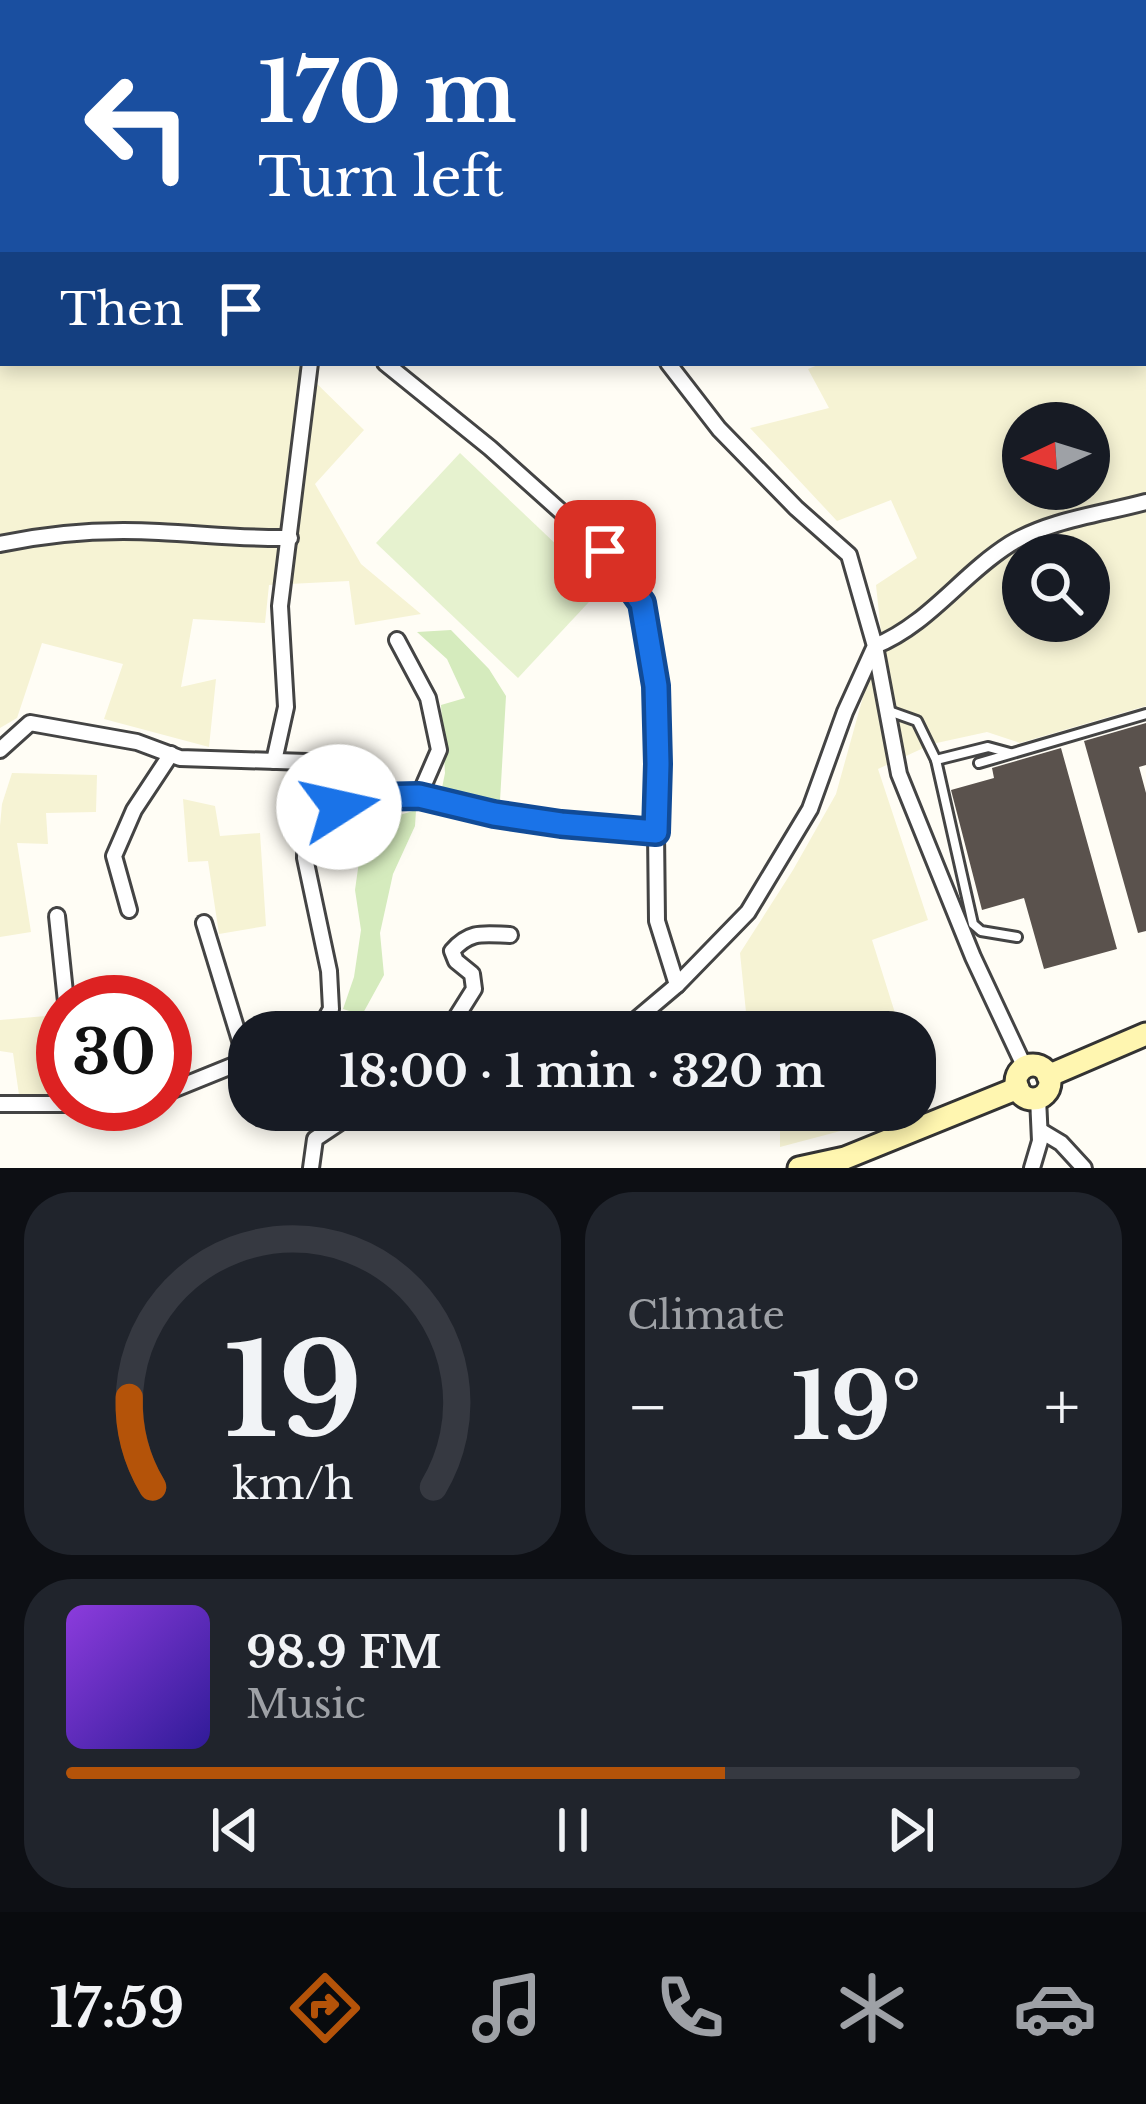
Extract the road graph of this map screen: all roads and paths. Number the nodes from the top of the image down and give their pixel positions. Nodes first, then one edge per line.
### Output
1 (310, 366) edge
2 (389, 366) edge
3 (670, 366) edge
4 (1146, 502) edge
5 (290, 538) junction
6 (0, 544) edge
7 (397, 640) dead end
8 (874, 646) junction
9 (889, 711) junction
10 (1146, 714) edge
11 (0, 750) edge
12 (1011, 753) junction
13 (171, 754) junction
14 (936, 760) junction
15 (274, 761) junction
16 (979, 763) dead end
17 (419, 796) junction
18 (306, 816) junction
19 (656, 832) junction
20 (129, 910) dead end
21 (57, 916) dead end
22 (204, 923) dead end
23 (510, 935) dead end
24 (1017, 937) dead end
25 (63, 975) edge
26 (677, 985) junction
27 (232, 1011) edge
28 (330, 1011) edge
29 (460, 1011) edge
30 (646, 1011) edge
31 (1146, 1034) edge
32 (228, 1067) edge
33 (192, 1082) edge
34 (1027, 1085) junction
35 (0, 1104) edge
36 (36, 1104) edge
37 (327, 1131) edge
38 (1040, 1131) junction
39 (311, 1168) edge
40 (799, 1168) edge
41 (1032, 1168) edge
42 (1084, 1168) edge

1 - 5 street
2 - 19 street
3 - 8 street
4 - 8 street
5 - 6 street
5 - 15 street
7 - 17 street
8 - 9 street
8 - 26 street
9 - 14 lane
9 - 34 street
10 - 12 lane
11 - 13 street
12 - 14 lane
12 - 16 lane
13 - 15 street
13 - 20 street
14 - 24 lane
15 - 18 street
17 - 18 street
17 - 19 street
18 - 28 street
19 - 26 street
21 - 25 street
22 - 27 street
23 - 29 street
26 - 30 street
31 - 34 main road
32 - 33 street
34 - 38 street
34 - 40 main road
35 - 36 street
37 - 39 street
38 - 41 street
38 - 42 street

